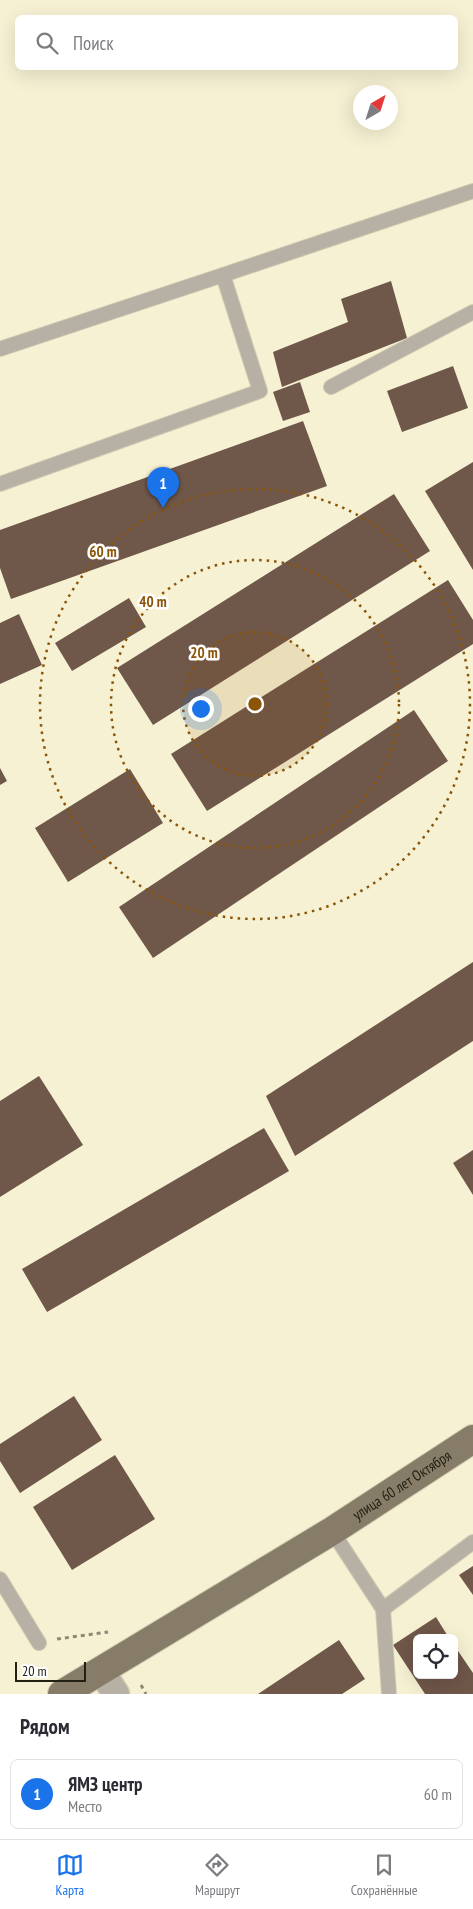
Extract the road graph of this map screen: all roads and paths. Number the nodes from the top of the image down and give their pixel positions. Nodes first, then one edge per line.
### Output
1 (473, 192) edge
2 (223, 275) junction
3 (473, 312) edge
4 (0, 349) edge
5 (331, 387) dead end
6 (0, 484) edge
7 (473, 1439) edge
8 (332, 1531) junction
9 (473, 1542) edge
10 (0, 1580) edge
11 (383, 1609) junction
12 (108, 1632) dead end
13 (39, 1643) joint
14 (109, 1683) edge
15 (62, 1694) edge
16 (388, 1694) edge

1 - 2 lane
2 - 4 lane
2 - 6 lane
3 - 5 lane
7 - 8 main road, улица 60 лет Октября
8 - 11 lane
8 - 14 main road, улица 60 лет Октября
9 - 11 lane
10 - 13 lane
11 - 16 lane
12 - 13 path
14 - 15 main road, улица 60 лет Октября

